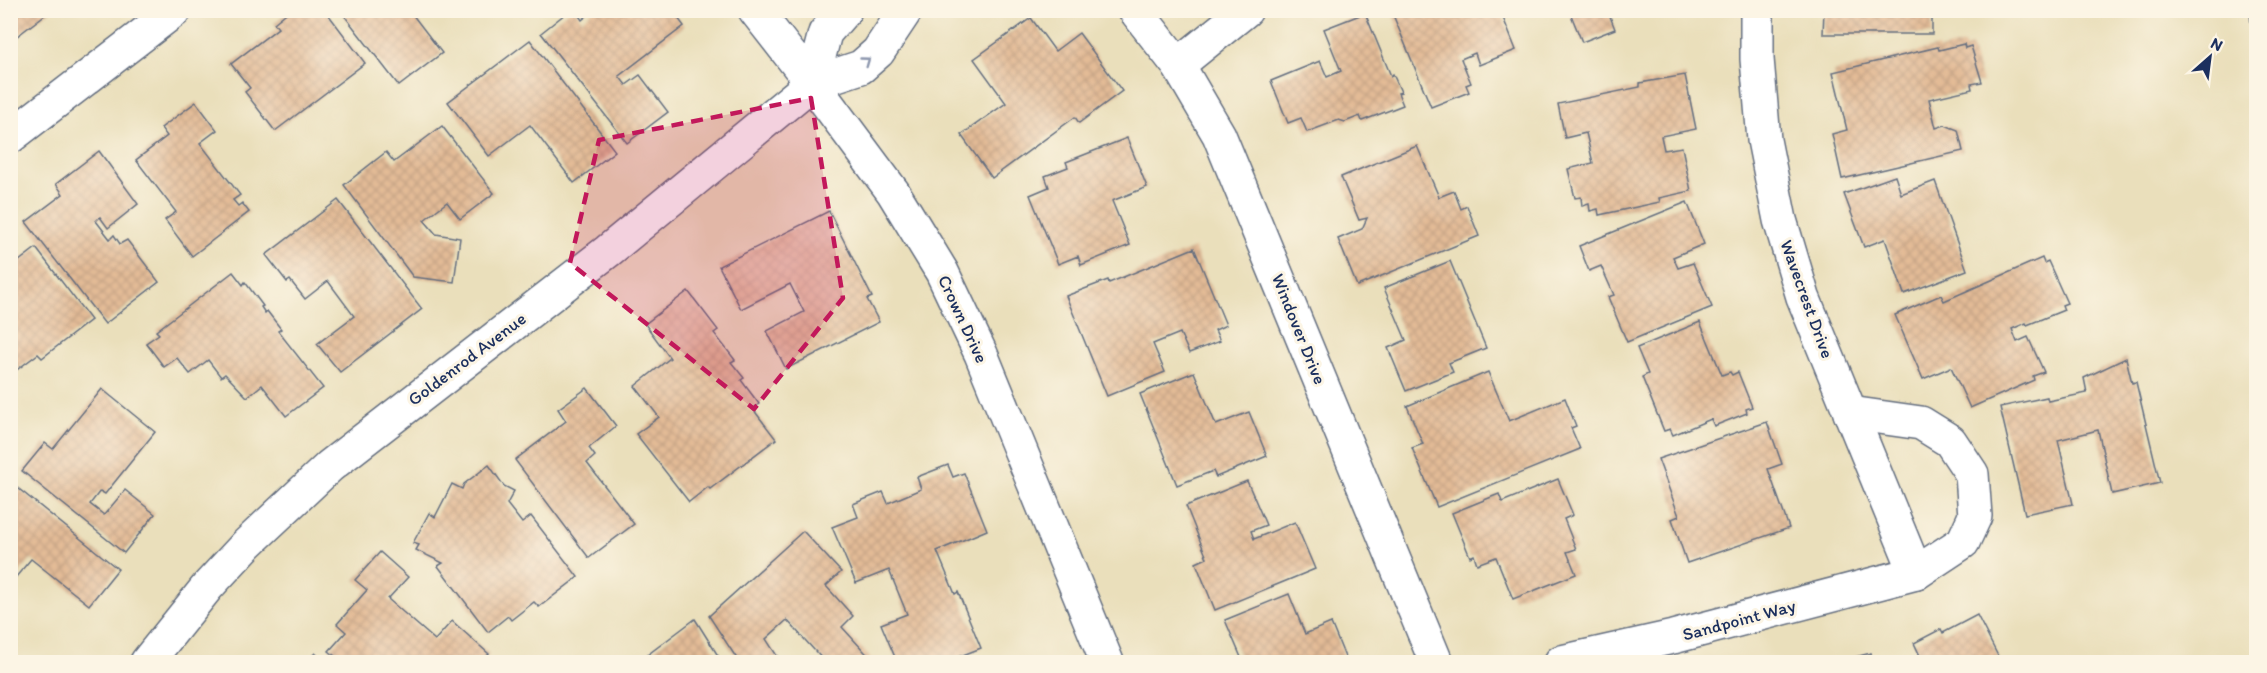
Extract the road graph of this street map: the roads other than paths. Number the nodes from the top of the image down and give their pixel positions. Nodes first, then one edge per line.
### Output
1 (175, 10) edge
2 (755, 10) edge
3 (845, 10) edge
4 (906, 10) edge
5 (1136, 10) edge
6 (1246, 10) edge
7 (1757, 10) edge
8 (1178, 65) junction
9 (812, 83) junction
10 (10, 137) edge
11 (1850, 413) junction
12 (1916, 573) junction
13 (147, 663) edge
14 (1107, 663) edge
15 (1436, 663) edge
16 (1561, 663) edge

1 - 10 street
2 - 9 street, Crown Drive
3 - 9 street
9 -> 4 street, Goldenrod Avenue
5 - 8 street, Windover Drive
6 - 8 street
7 - 11 street, Wavecrest Drive
8 - 15 street, Windover Drive
9 - 13 street, Goldenrod Avenue
9 - 14 street, Crown Drive
11 - 12 street, Wavecrest Drive
11 - 12 street, Sandpoint Way
12 - 16 street, Sandpoint Way

